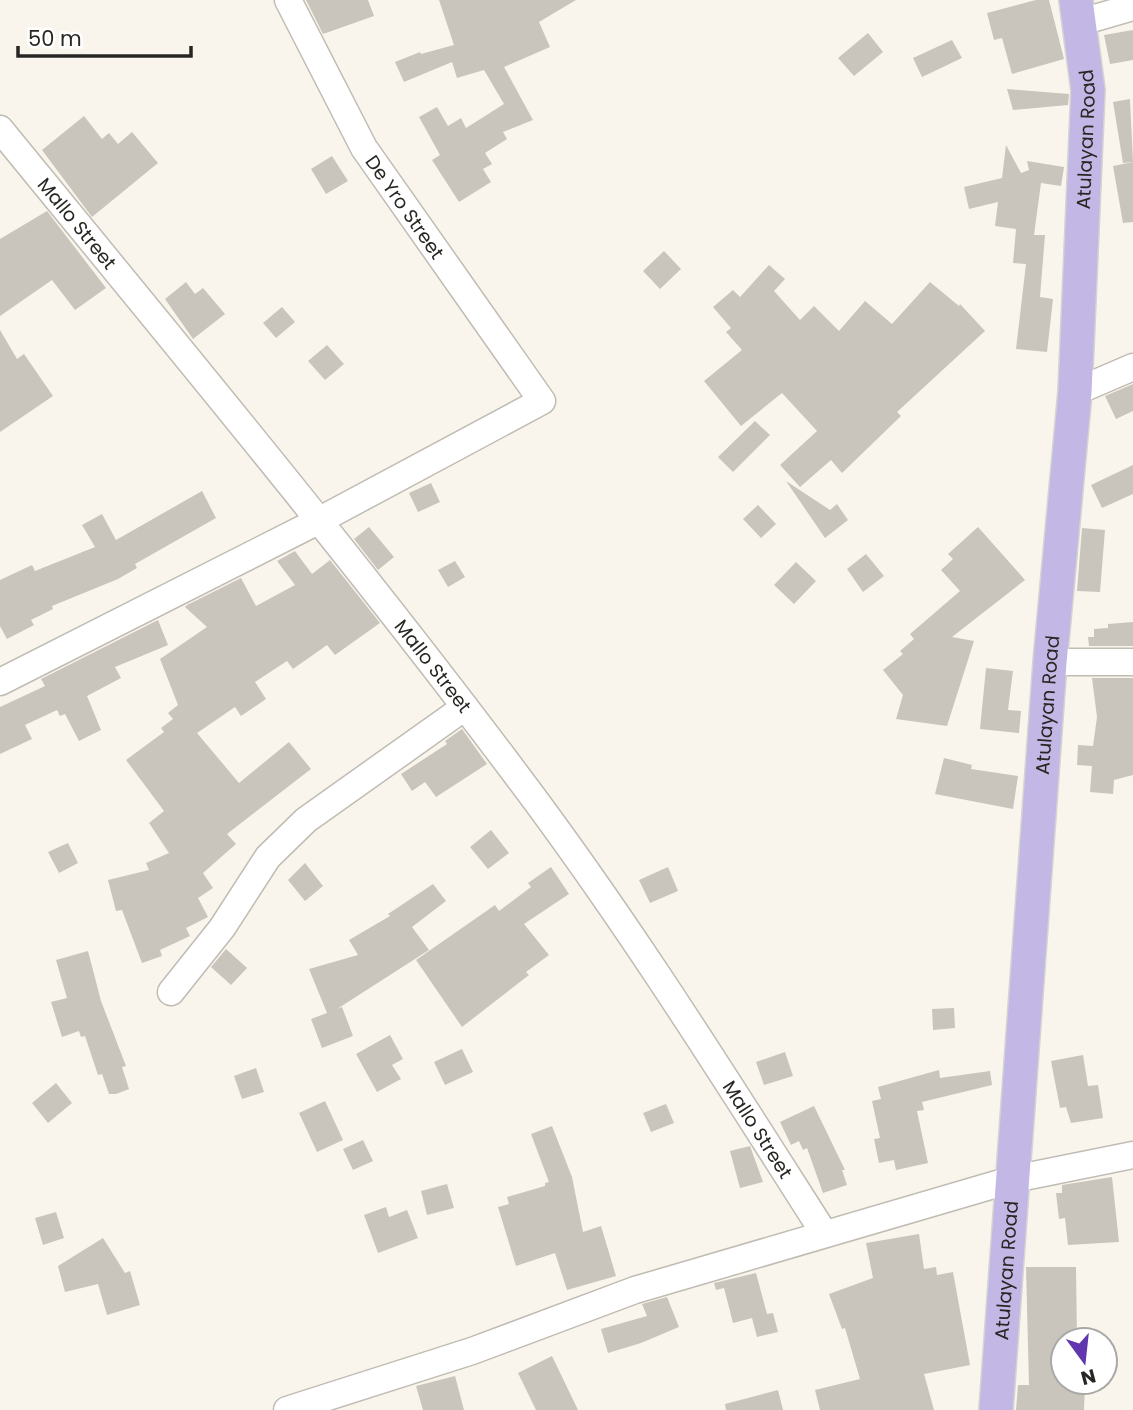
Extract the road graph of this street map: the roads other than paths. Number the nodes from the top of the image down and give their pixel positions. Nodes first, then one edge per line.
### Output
1 (288, 0) edge
2 (1133, 7) edge
3 (1079, 11) edge
4 (0, 129) edge
5 (1133, 367) edge
6 (1075, 391) junction
7 (320, 520) junction
8 (1050, 662) junction
9 (1133, 662) edge
10 (0, 682) edge
11 (465, 707) junction
12 (171, 992) dead end
13 (1133, 1155) edge
14 (1014, 1179) junction
15 (824, 1233) junction
16 (287, 1410) edge
17 (996, 1410) edge

1 - 7 street, De Yro Street
2 - 3 street
3 - 6 main road, Atulayan Road
4 - 7 street, Mallo Street
5 - 6 street
6 - 8 main road, Atulayan Road
7 - 10 street
7 - 11 street, Mallo Street
8 - 9 street
8 - 14 main road, Atulayan Road
11 - 12 street
11 - 15 street, Mallo Street
13 - 14 street
14 - 15 street
14 - 17 main road, Atulayan Road
15 - 16 street

